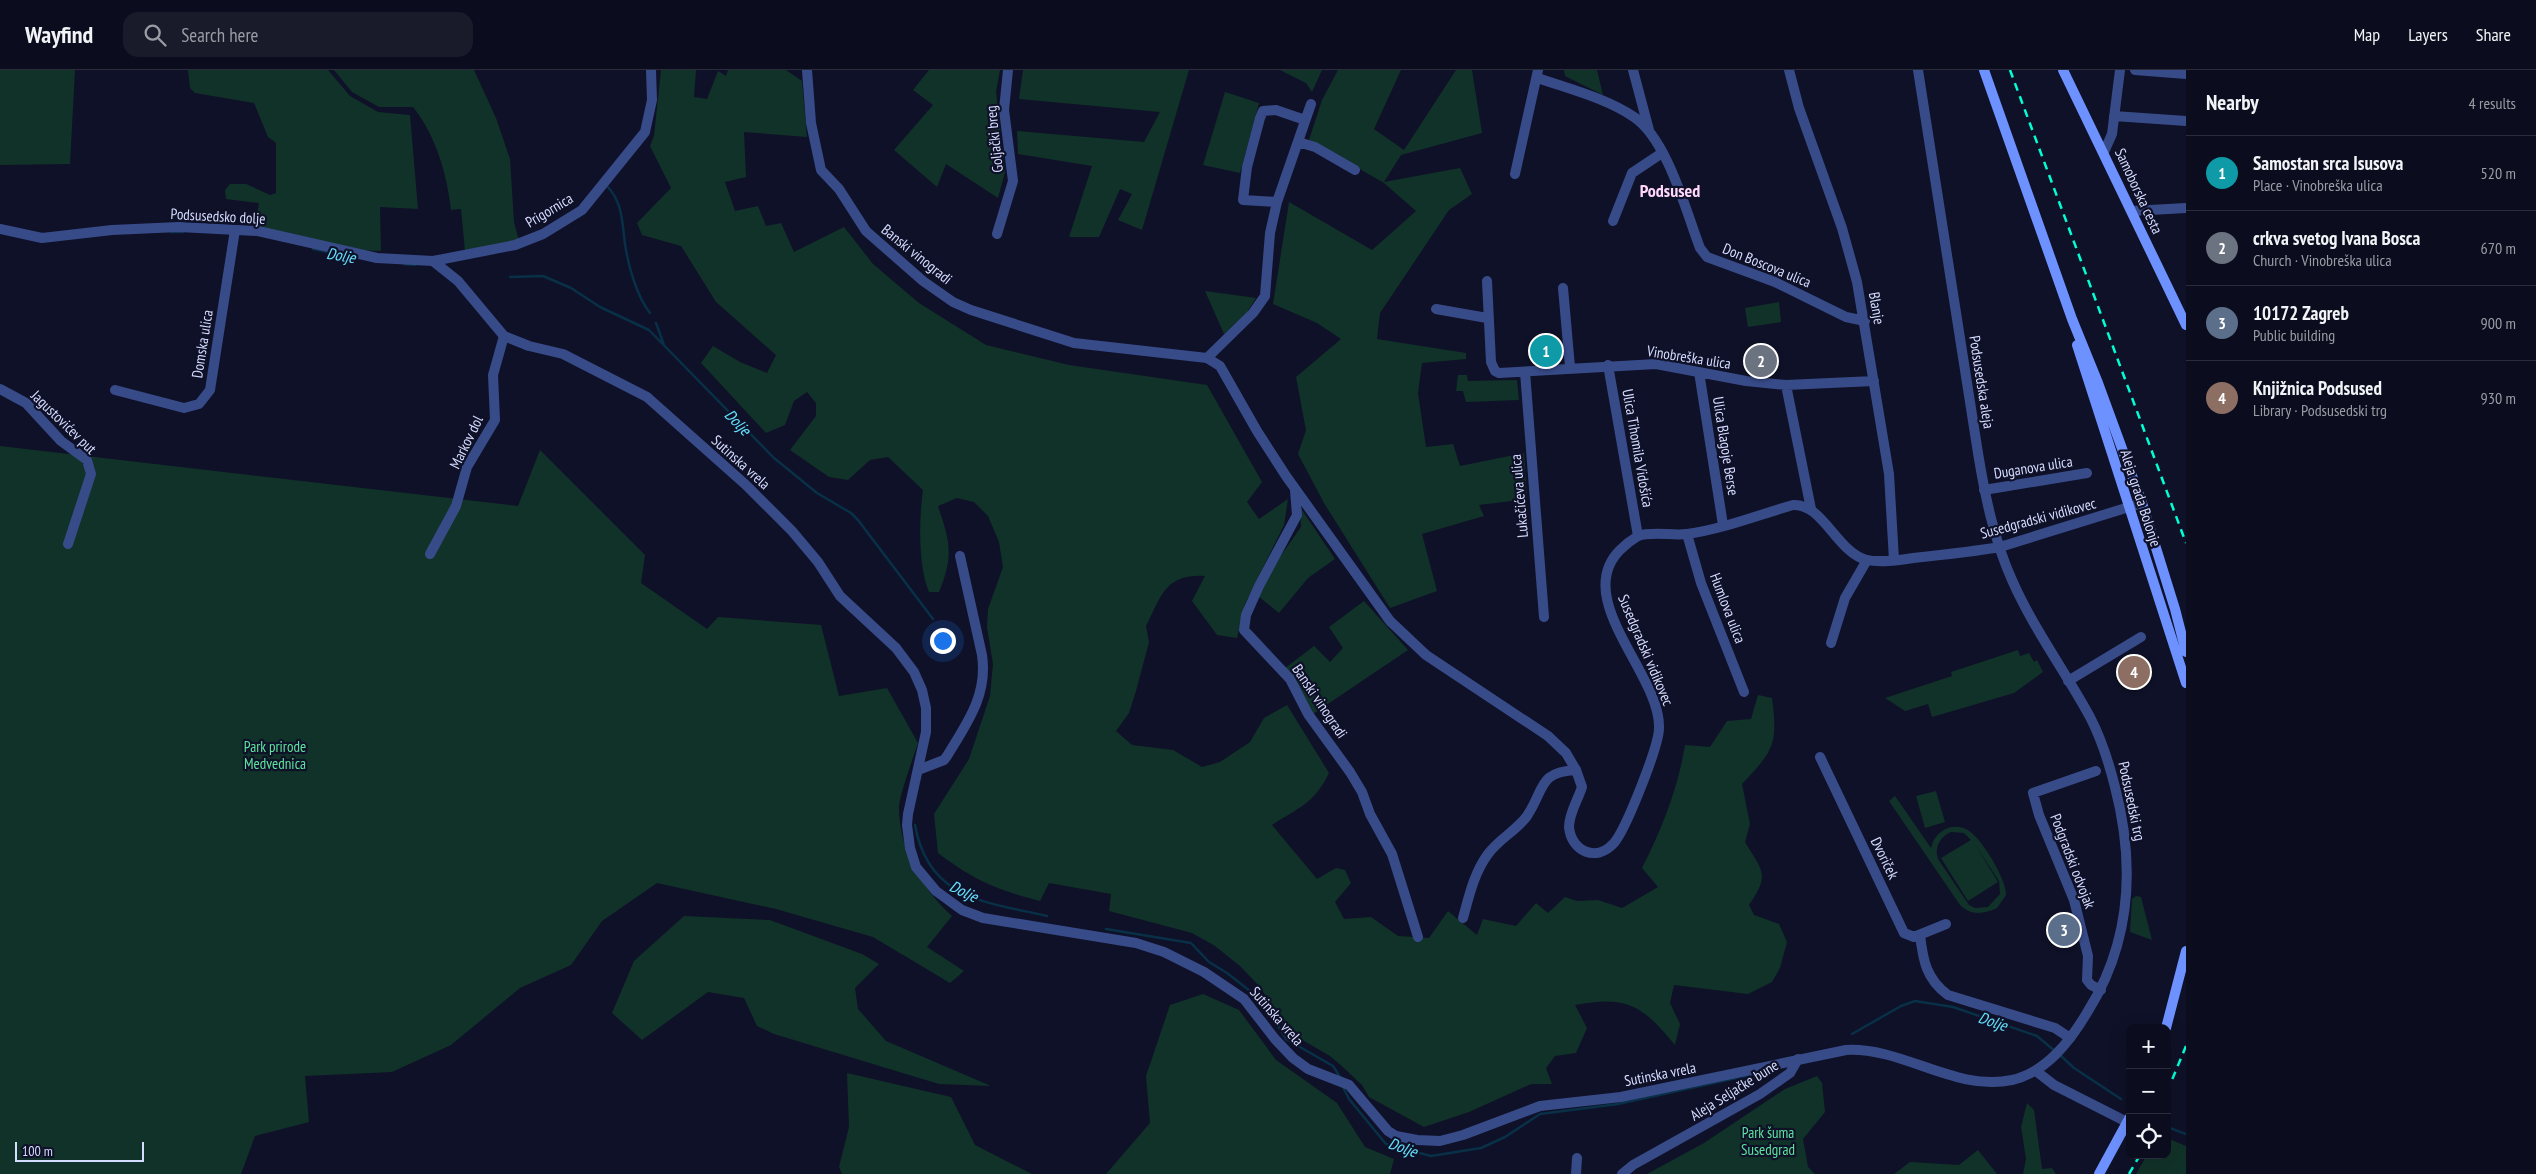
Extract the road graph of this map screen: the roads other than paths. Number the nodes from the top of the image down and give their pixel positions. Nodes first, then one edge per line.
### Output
1 (652, 70) edge
2 (807, 70) edge
3 (1008, 70) edge
4 (1634, 70) edge
5 (1789, 70) edge
6 (1918, 70) edge
7 (1984, 70) edge
8 (2063, 70) edge
9 (2120, 70) edge
10 (2135, 70) edge
11 (1538, 74) edge
12 (2186, 74) edge
13 (1311, 104) dead end
14 (2114, 116) junction
15 (1305, 120) junction
16 (2186, 121) edge
17 (1649, 131) junction
18 (1298, 142) junction
19 (2104, 152) junction
20 (1662, 153) junction
21 (1355, 170) dead end
22 (1515, 174) dead end
23 (1277, 202) junction
24 (2186, 208) edge
25 (2132, 211) junction
26 (1613, 221) dead end
27 (0, 229) edge
28 (234, 230) junction
29 (997, 234) dead end
30 (433, 261) junction
31 (1487, 281) dead end
32 (1563, 288) dead end
33 (1436, 308) dead end
34 (1487, 318) junction
35 (2072, 319) junction
36 (1865, 321) junction
37 (2186, 325) edge
38 (504, 336) junction
39 (1207, 358) junction
40 (1608, 365) junction
41 (1570, 368) junction
42 (1524, 372) junction
43 (1699, 372) junction
44 (1874, 382) junction
45 (1786, 385) junction
46 (0, 389) edge
47 (115, 390) dead end
48 (2087, 473) dead end
49 (1295, 490) junction
50 (1984, 490) junction
51 (2142, 503) junction
52 (2128, 508) junction
53 (1811, 509) junction
54 (1723, 525) junction
55 (1687, 534) junction
56 (1638, 536) junction
57 (68, 544) dead end
58 (2000, 547) junction
59 (430, 554) dead end
60 (960, 556) dead end
61 (1867, 560) junction
62 (1894, 560) junction
63 (1544, 617) dead end
64 (2141, 637) dead end
65 (1831, 644) dead end
66 (2186, 652) edge
67 (2068, 681) junction
68 (2186, 684) edge
69 (1744, 692) dead end
70 (1820, 757) dead end
71 (918, 770) junction
72 (1576, 770) junction
73 (2096, 771) dead end
74 (1463, 918) dead end
75 (1946, 924) dead end
76 (1920, 935) junction
77 (1418, 937) dead end
78 (2186, 951) edge
79 (2101, 990) junction
80 (2167, 1024) edge
81 (2070, 1038) junction
82 (1798, 1059) junction
83 (2036, 1071) junction
84 (2126, 1118) edge
85 (2126, 1123) edge
86 (1577, 1158) dead end
87 (1576, 1174) edge
88 (1622, 1174) edge
89 (2099, 1174) edge

1 - 30 street, Prigornica
2 - 39 street, Banski vinogradi
3 - 29 street, Goljački breg
4 - 17 street
5 - 36 street, Blanje
6 - 50 street, Podsusedska aleja
7 - 35 main road, Aleja grada Bolonje
8 - 19 main road, Samoborska cesta
9 - 14 street
10 - 12 street
11 - 17 street, Don Boscova ulica
11 - 22 street, Don Boscova ulica
13 - 15 street
14 - 16 street
14 - 19 street
15 - 18 street
15 - 23 street
17 - 20 street, Don Boscova ulica
18 - 21 street
18 - 23 street
19 - 25 main road, Samoborska cesta
20 - 26 street
20 - 36 street, Don Boscova ulica
23 - 39 street
24 - 25 street
25 - 37 main road, Samoborska cesta
27 - 28 street, Podsusedsko dolje
28 - 30 street, Podsusedsko dolje
28 - 47 street, Domska ulica
30 - 38 street, Sutinska vrela
31 - 34 street, Vinobreška ulica
32 - 41 street
33 - 34 street
34 - 42 street, Vinobreška ulica
35 - 51 main road, Aleja grada Bolonje
35 - 52 main road, Aleja grada Bolonje
36 - 44 street, Blanje
38 - 59 street, Markov dol
38 - 71 street, Sutinska vrela
39 - 49 street, Banski vinogradi
40 - 41 street, Vinobreška ulica
40 - 43 street, Vinobreška ulica
40 - 56 street, Ulica Tihomila Vidošića
41 - 42 street, Vinobreška ulica
42 - 63 street, Lukačićeva ulica
43 - 45 street, Vinobreška ulica
43 - 54 street, Ulica Blagoje Berse
44 - 45 street, Vinobreška ulica
44 - 62 street, Blanje
45 - 53 street
46 - 57 street, Jagustovićev put
48 - 50 street, Duganova ulica
49 - 72 street, Banski vinogradi
49 - 77 street, Banski vinogradi
50 - 58 street, Podsusedska aleja
51 - 52 street, Susedgradski vidikovec
51 - 66 main road, Aleja grada Bolonje
52 - 58 street, Susedgradski vidikovec
52 - 68 main road, Aleja grada Bolonje
53 - 54 street
53 - 61 street
54 - 55 street
55 - 56 street
55 - 69 street, Humlova ulica
56 - 72 street, Susedgradski vidikovec
58 - 62 street, Susedgradski vidikovec
58 - 67 street, Podsusedska aleja
60 - 71 street
61 - 62 street, Susedgradski vidikovec
61 - 65 street
64 - 67 street
67 - 79 street, Podsusedski trg
70 - 76 street, Dvoriček
71 - 82 street, Sutinska vrela
72 - 74 street
73 - 79 street, Podgradski odvojak
75 - 76 street
76 - 81 street
78 - 80 main road
79 - 81 street, Podsusedski trg
81 - 83 street, Aleja Seljačke bune
82 - 83 street, Aleja Seljačke bune
82 - 88 street, Aleja Seljačke bune
83 - 84 street
85 - 89 main road
86 - 87 street

